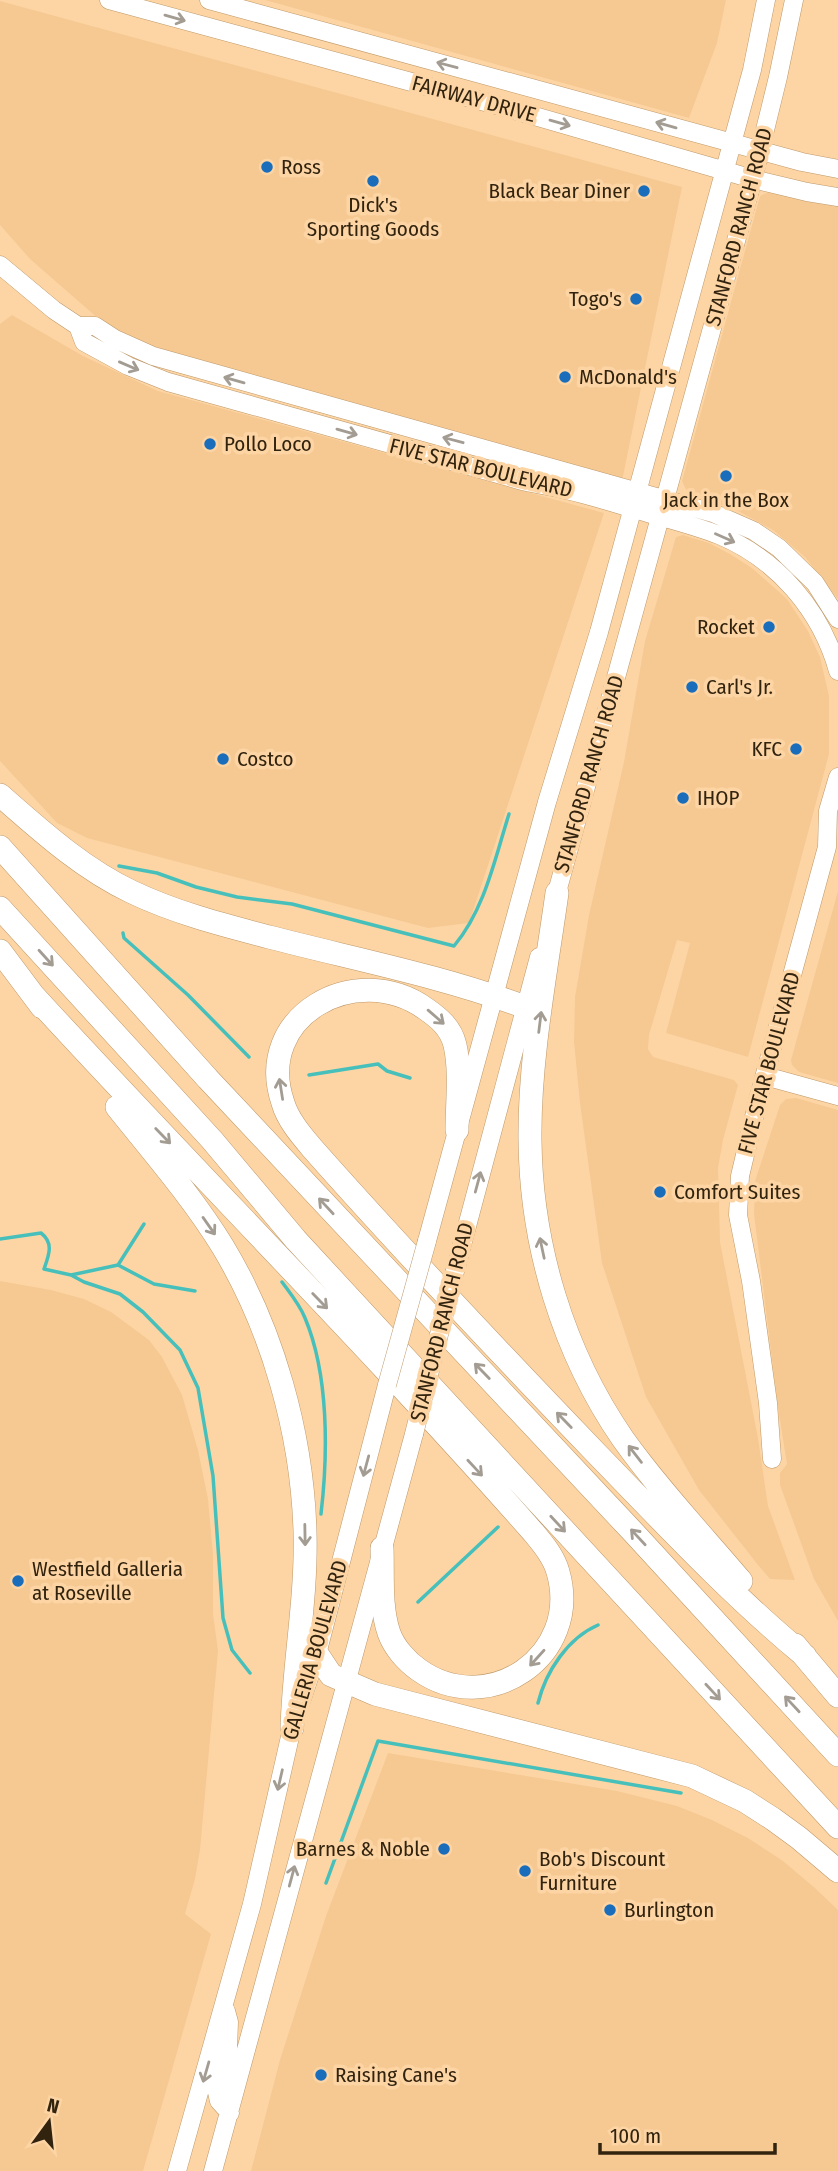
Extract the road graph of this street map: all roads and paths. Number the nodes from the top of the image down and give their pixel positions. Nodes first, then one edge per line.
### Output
1 (110, 0) edge
2 (209, 0) edge
3 (766, 0) edge
4 (794, 0) edge
5 (405, 54) junction
6 (400, 79) junction
7 (732, 143) junction
8 (760, 151) junction
9 (838, 169) edge
10 (725, 170) junction
11 (752, 179) junction
12 (838, 197) edge
13 (0, 265) edge
14 (78, 326) junction
15 (509, 455) junction
16 (503, 476) junction
17 (635, 499) junction
18 (666, 499) junction
19 (661, 516) junction
20 (767, 563) junction
21 (815, 583) junction
22 (838, 619) edge
23 (838, 671) edge
24 (838, 777) edge
25 (0, 795) edge
26 (834, 829) edge
27 (0, 847) edge
28 (557, 893) junction
29 (0, 908) edge
30 (0, 950) edge
31 (34, 996) junction
32 (494, 996) junction
33 (525, 1007) junction
34 (765, 1076) junction
35 (838, 1096) edge
36 (457, 1130) junction
37 (772, 1459) dead end
38 (382, 1548) junction
39 (317, 1654) junction
40 (805, 1656) junction
41 (345, 1683) junction
42 (838, 1696) edge
43 (292, 1728) junction
44 (838, 1755) edge
45 (838, 1827) edge
46 (838, 1871) edge
47 (225, 2004) junction
48 (230, 2113) junction
49 (177, 2171) edge
50 (213, 2171) edge

1 -> 6 main road, FAIRWAY DRIVE
2 - 5 main road, FAIRWAY DRIVE
3 - 7 main road, STANFORD RANCH ROAD
4 - 8 main road, STANFORD RANCH ROAD
5 - 6 main road
7 -> 5 main road, FAIRWAY DRIVE
6 -> 10 main road, FAIRWAY DRIVE
7 - 8 main road, FAIRWAY DRIVE
7 - 10 main road, STANFORD RANCH ROAD
8 - 9 main road, FAIRWAY DRIVE
8 - 11 main road, STANFORD RANCH ROAD
10 - 11 main road, FAIRWAY DRIVE
10 - 17 main road, STANFORD RANCH ROAD
11 - 12 main road, FAIRWAY DRIVE
11 - 18 main road, STANFORD RANCH ROAD
13 - 14 main road, FIVE STAR BOULEVARD
15 -> 14 main road, FIVE STAR BOULEVARD
14 -> 16 main road, FIVE STAR BOULEVARD
15 - 16 main road
15 - 17 main road, FIVE STAR BOULEVARD
16 - 17 main road, FIVE STAR BOULEVARD
17 - 18 main road, FIVE STAR BOULEVARD
17 - 19 main road, FIVE STAR BOULEVARD
17 - 32 main road, STANFORD RANCH ROAD
18 - 19 main road, STANFORD RANCH ROAD
18 - 21 main road, FIVE STAR BOULEVARD
19 -> 20 main road, FIVE STAR BOULEVARD
19 - 28 main road, STANFORD RANCH ROAD
20 - 21 main road
20 - 23 main road, FIVE STAR BOULEVARD
21 - 22 main road, FIVE STAR BOULEVARD
24 - 26 main road, FIVE STAR BOULEVARD
25 - 32 highway
26 - 34 main road, FIVE STAR BOULEVARD
44 -> 27 highway
28 - 33 main road, STANFORD RANCH ROAD
40 -> 28 highway
29 -> 45 highway
30 - 31 highway
31 -> 38 highway
31 -> 43 highway
32 - 33 highway
32 - 36 main road, STANFORD RANCH ROAD
38 -> 33 main road, STANFORD RANCH ROAD, bridge
34 - 35 main road
34 - 37 main road, FIVE STAR BOULEVARD
36 -> 39 main road, GALLERIA BOULEVARD, bridge
40 -> 36 highway
38 - 41 main road, GALLERIA BOULEVARD
39 - 41 highway
39 - 43 main road, GALLERIA BOULEVARD
40 - 42 highway
41 - 46 highway
48 -> 41 main road, GALLERIA BOULEVARD
43 -> 47 main road, GALLERIA BOULEVARD
47 - 48 main road
47 -> 49 main road, GALLERIA BOULEVARD
48 - 50 main road, GALLERIA BOULEVARD

